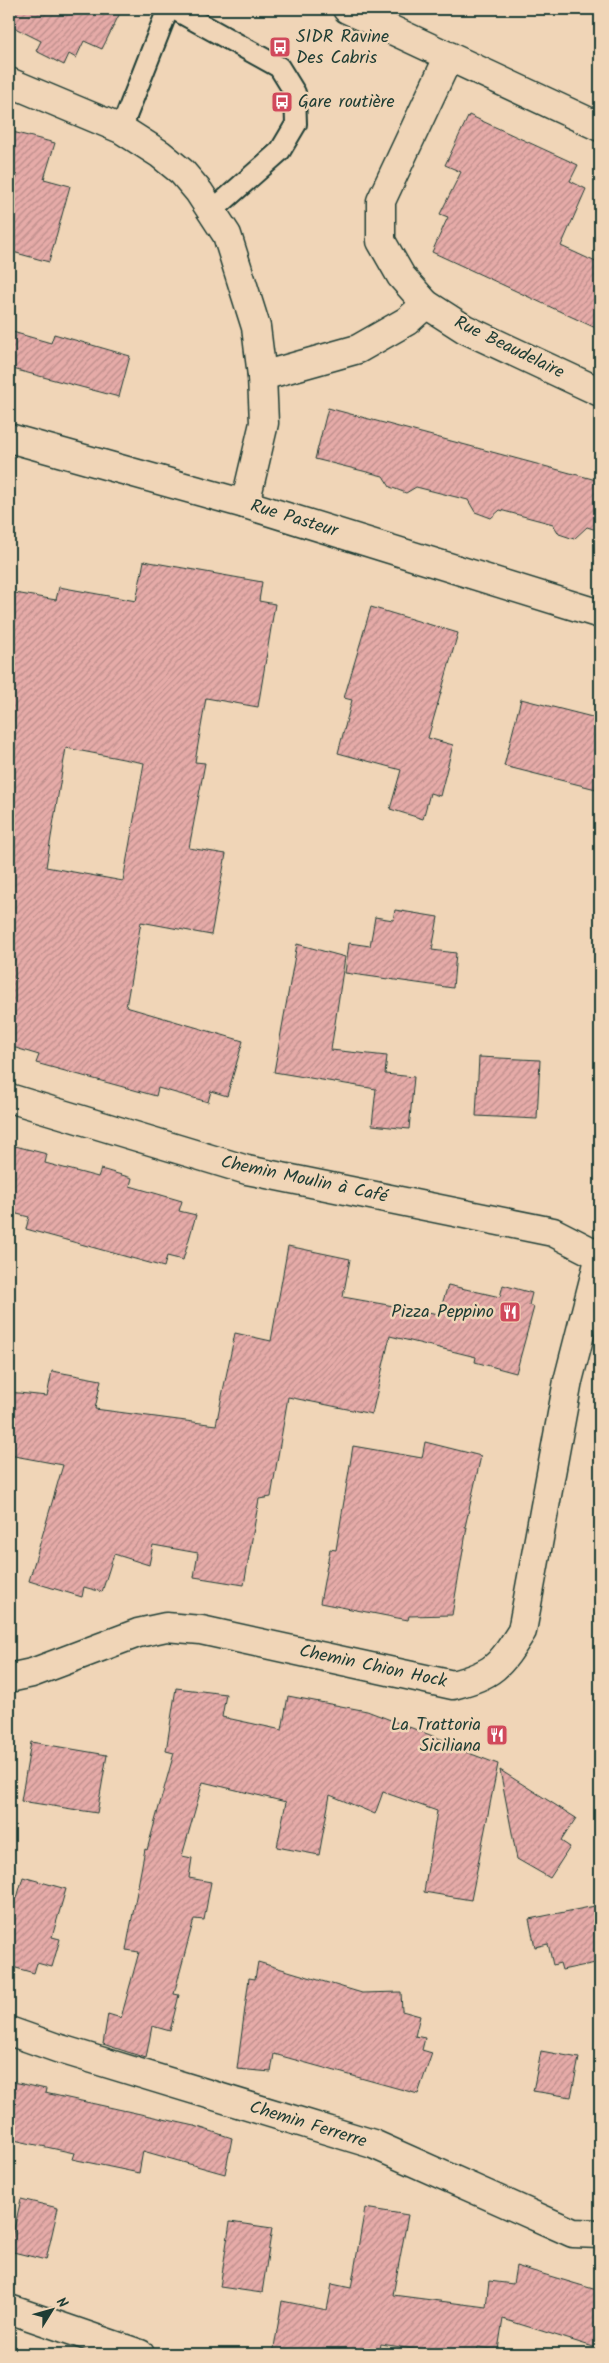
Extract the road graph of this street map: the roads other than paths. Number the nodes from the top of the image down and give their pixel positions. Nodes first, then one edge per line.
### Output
1 (168, 9) edge
2 (174, 9) edge
3 (348, 9) edge
4 (449, 56) junction
5 (9, 82) edge
6 (600, 127) edge
7 (121, 129) junction
8 (212, 212) junction
9 (426, 304) junction
10 (262, 376) junction
11 (600, 392) edge
12 (9, 438) edge
13 (245, 504) junction
14 (593, 609) edge
15 (9, 1098) edge
16 (600, 1256) edge
17 (9, 1678) edge
18 (9, 2031) edge
19 (600, 2234) edge
20 (9, 2309) edge
21 (140, 2354) edge

1 - 7 lane
2 - 8 lane
3 - 4 street
4 - 6 street
4 - 9 street, Rue Beaudelaire
5 - 7 street
7 - 8 street
8 - 10 street
9 - 10 street
9 - 11 street, Rue Beaudelaire
10 - 13 street
12 - 13 street, Rue Pasteur
13 - 14 street, Rue Pasteur
15 - 16 street, Chemin Moulin à Café
16 - 17 street, Chemin Chion Hock
18 - 19 street, Chemin Ferrerre
20 - 21 street

